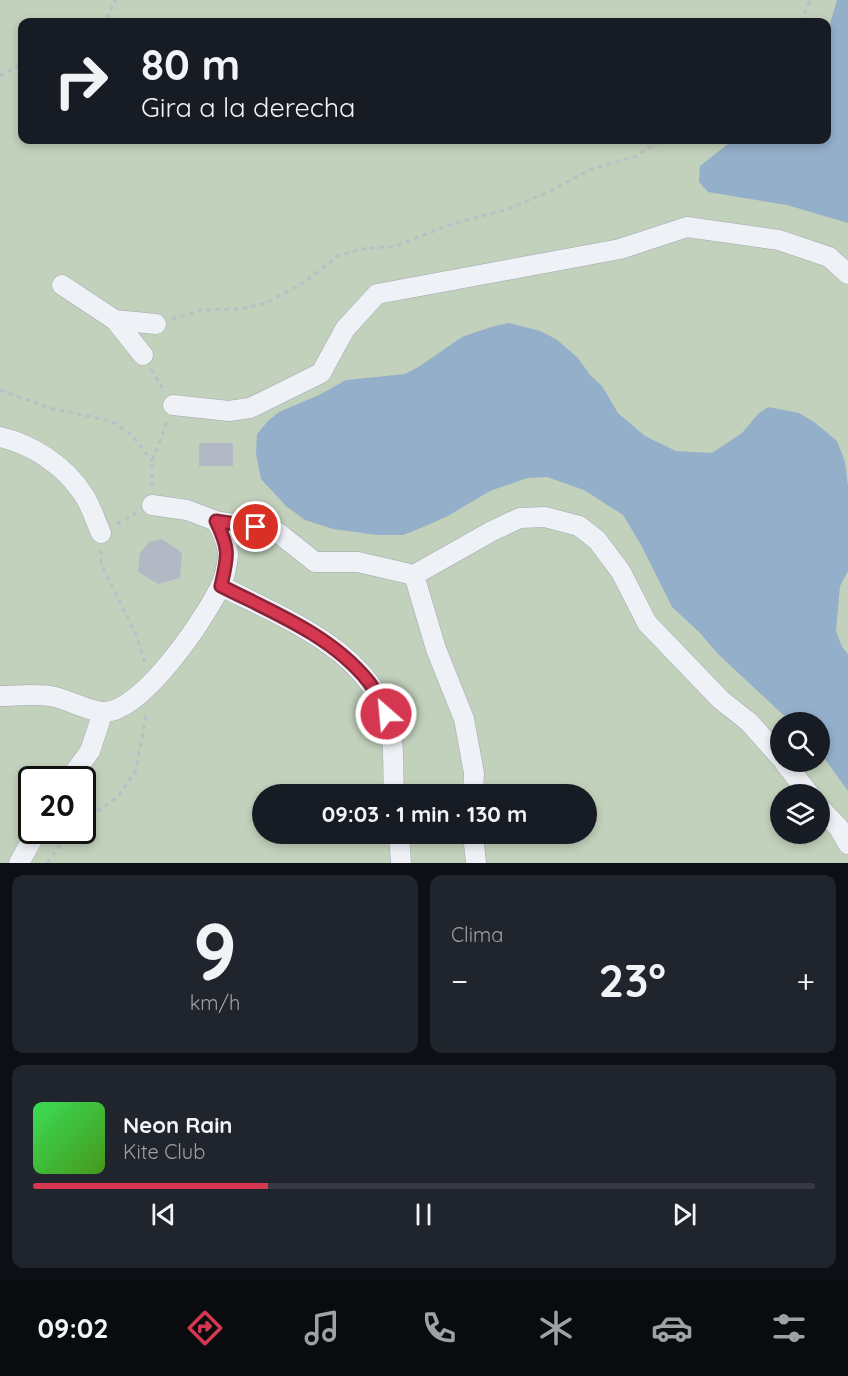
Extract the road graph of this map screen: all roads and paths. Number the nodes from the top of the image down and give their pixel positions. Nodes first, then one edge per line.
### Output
1 (116, 0) edge
2 (810, 0) edge
3 (105, 18) edge
4 (803, 18) edge
5 (18, 66) edge
6 (0, 76) edge
7 (656, 144) edge
8 (848, 274) edge
9 (62, 285) dead end
10 (115, 320) junction
11 (156, 324) joint
12 (143, 355) joint
13 (0, 390) edge
14 (173, 405) junction
15 (0, 437) edge
16 (152, 461) junction
17 (152, 505) junction
18 (216, 521) junction
19 (101, 532) junction
20 (414, 576) junction
21 (221, 586) junction
22 (151, 684) junction
23 (0, 696) edge
24 (103, 712) junction
25 (770, 746) edge
26 (79, 766) edge
27 (792, 772) edge
28 (394, 784) edge
29 (474, 784) edge
30 (801, 784) edge
31 (96, 812) edge
32 (830, 819) edge
33 (30, 844) edge
34 (61, 844) edge
35 (400, 844) edge
36 (474, 844) edge
37 (848, 844) edge
38 (19, 863) edge
39 (47, 863) edge
40 (401, 863) edge
41 (476, 863) edge

1 - 3 path
2 - 4 path
5 - 6 path
7 - 11 path
8 - 14 lane
9 - 10 lane
10 - 11 lane
10 - 12 lane
12 - 14 path
13 - 16 path
14 - 16 path
15 - 19 lane
16 - 17 path
17 - 18 lane
17 - 19 path
18 - 20 lane
18 - 21 lane
19 - 22 path
20 - 25 lane
20 - 29 lane
21 - 22 lane
21 - 28 lane
22 - 24 lane
22 - 31 path
23 - 24 lane
24 - 26 lane
27 - 30 lane
32 - 37 lane
33 - 38 lane
34 - 39 path
35 - 40 lane
36 - 41 lane

